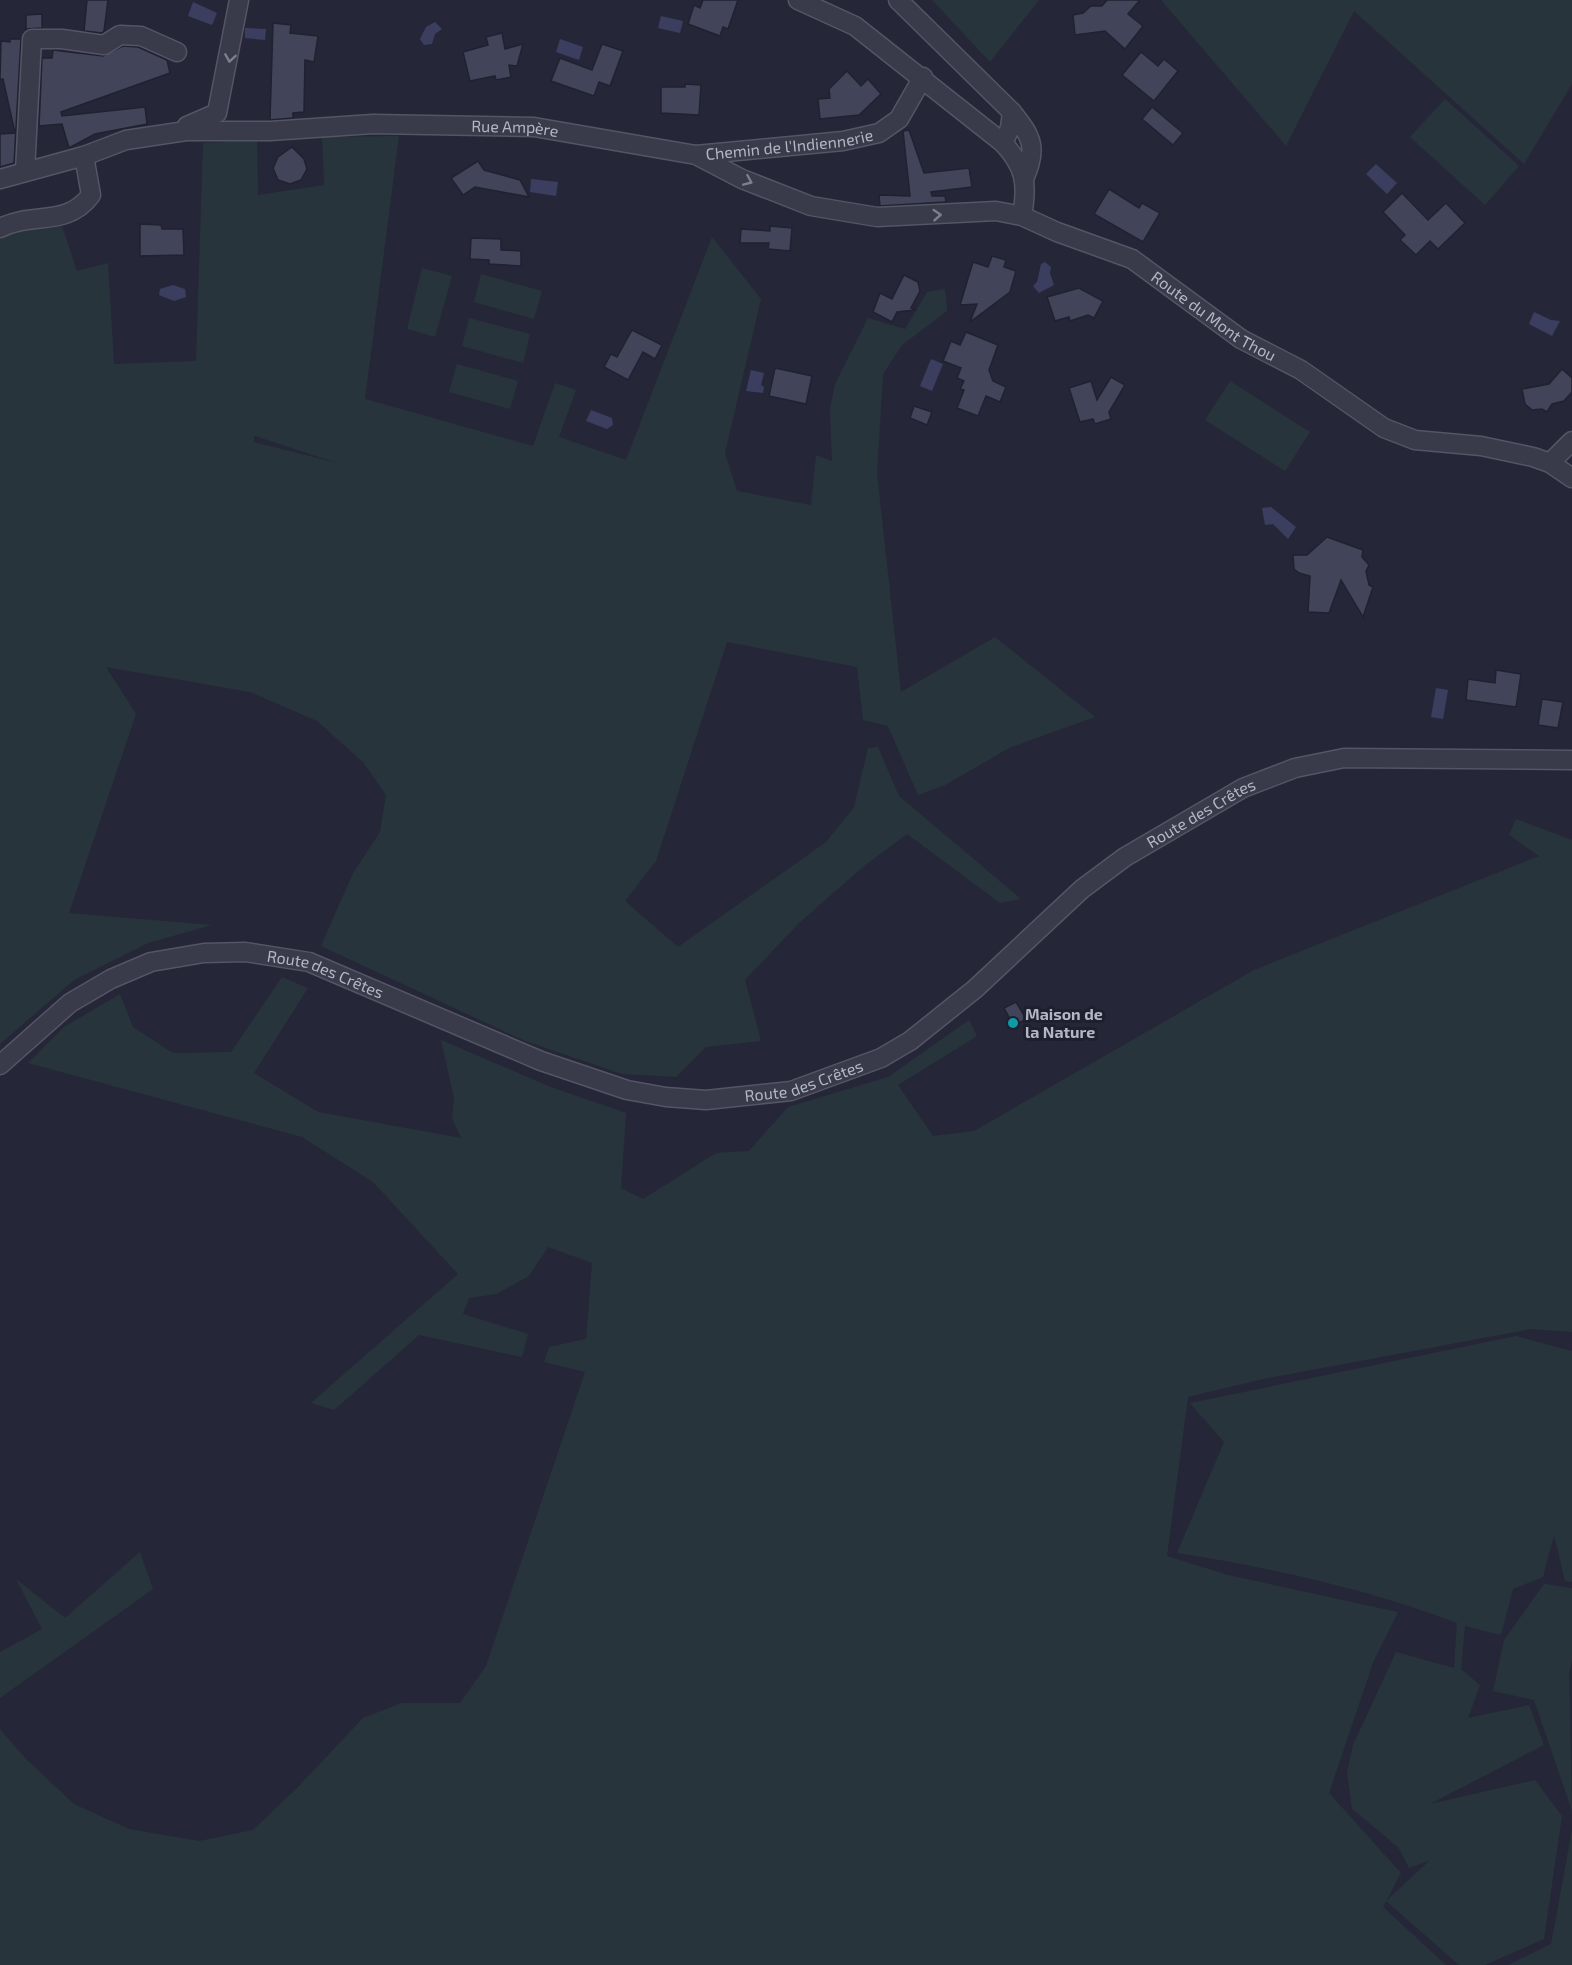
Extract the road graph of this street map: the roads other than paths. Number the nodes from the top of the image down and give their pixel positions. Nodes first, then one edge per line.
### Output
1 (239, 0) edge
2 (798, 0) edge
3 (898, 0) edge
4 (177, 52) dead end
5 (923, 77) junction
6 (1012, 112) junction
7 (186, 131) junction
8 (1003, 143) junction
9 (696, 155) junction
10 (84, 156) junction
11 (25, 171) junction
12 (0, 179) edge
13 (1024, 179) junction
14 (1022, 216) junction
15 (0, 228) edge
16 (1572, 441) edge
17 (1550, 463) junction
18 (1572, 478) edge
19 (1572, 760) edge
20 (0, 1065) edge

1 -> 7 street
2 - 5 street
3 - 6 street
4 - 11 street
5 - 8 street
5 - 9 street, Chemin de l'Indiennerie
6 - 8 street
6 - 13 street
7 - 9 street, Rue Ampère
7 - 10 street, Rue Ampère
8 - 13 street
9 -> 14 street, Rue Ampère
10 - 11 street, Rue Ampère
10 - 15 street
11 - 12 street, Rue Ampère
13 - 14 street
14 - 17 street, Route du Mont Thou
16 - 17 street
17 - 18 street, Route du Mont Thou
19 - 20 street, Route des Crêtes

